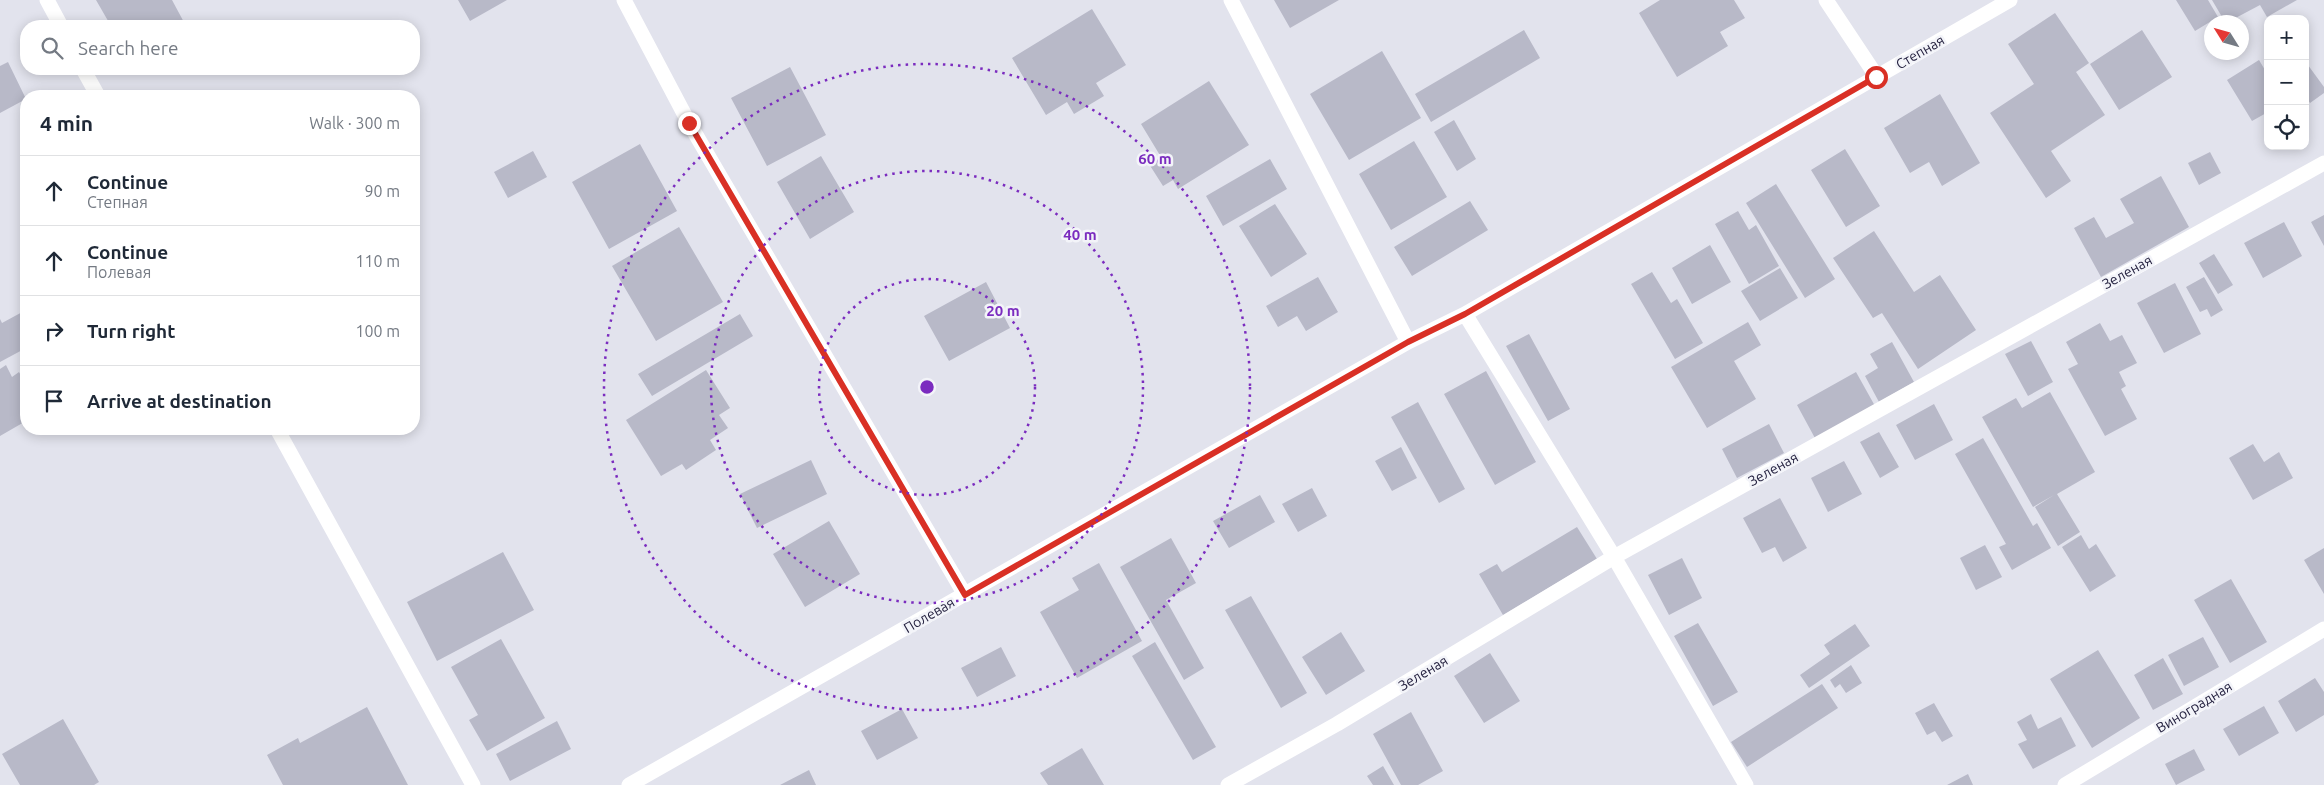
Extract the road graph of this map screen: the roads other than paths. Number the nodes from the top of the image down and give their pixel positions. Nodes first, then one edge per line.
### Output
1 (47, 0) edge
2 (624, 0) edge
3 (1231, 0) edge
4 (1826, 0) edge
5 (2010, 0) edge
6 (58, 20) edge
7 (86, 75) edge
8 (1876, 77) junction
9 (95, 90) edge
10 (2324, 163) edge
11 (1465, 314) junction
12 (1408, 342) junction
13 (280, 435) edge
14 (1614, 557) junction
15 (965, 595) junction
16 (2324, 629) edge
17 (473, 785) edge
18 (629, 785) edge
19 (1228, 785) edge
20 (1746, 785) edge
21 (2065, 785) edge

1 - 6 street
2 - 15 street
3 - 12 street
4 - 8 street
5 - 8 street, Степная
7 - 9 street
8 - 11 street, Степная
10 - 14 street, Зеленая
11 - 12 street, Полевая
11 - 14 street
12 - 15 street, Полевая
13 - 17 street
14 - 19 street, Зеленая
14 - 20 street
15 - 18 street, Полевая
16 - 21 street, Виноградная

